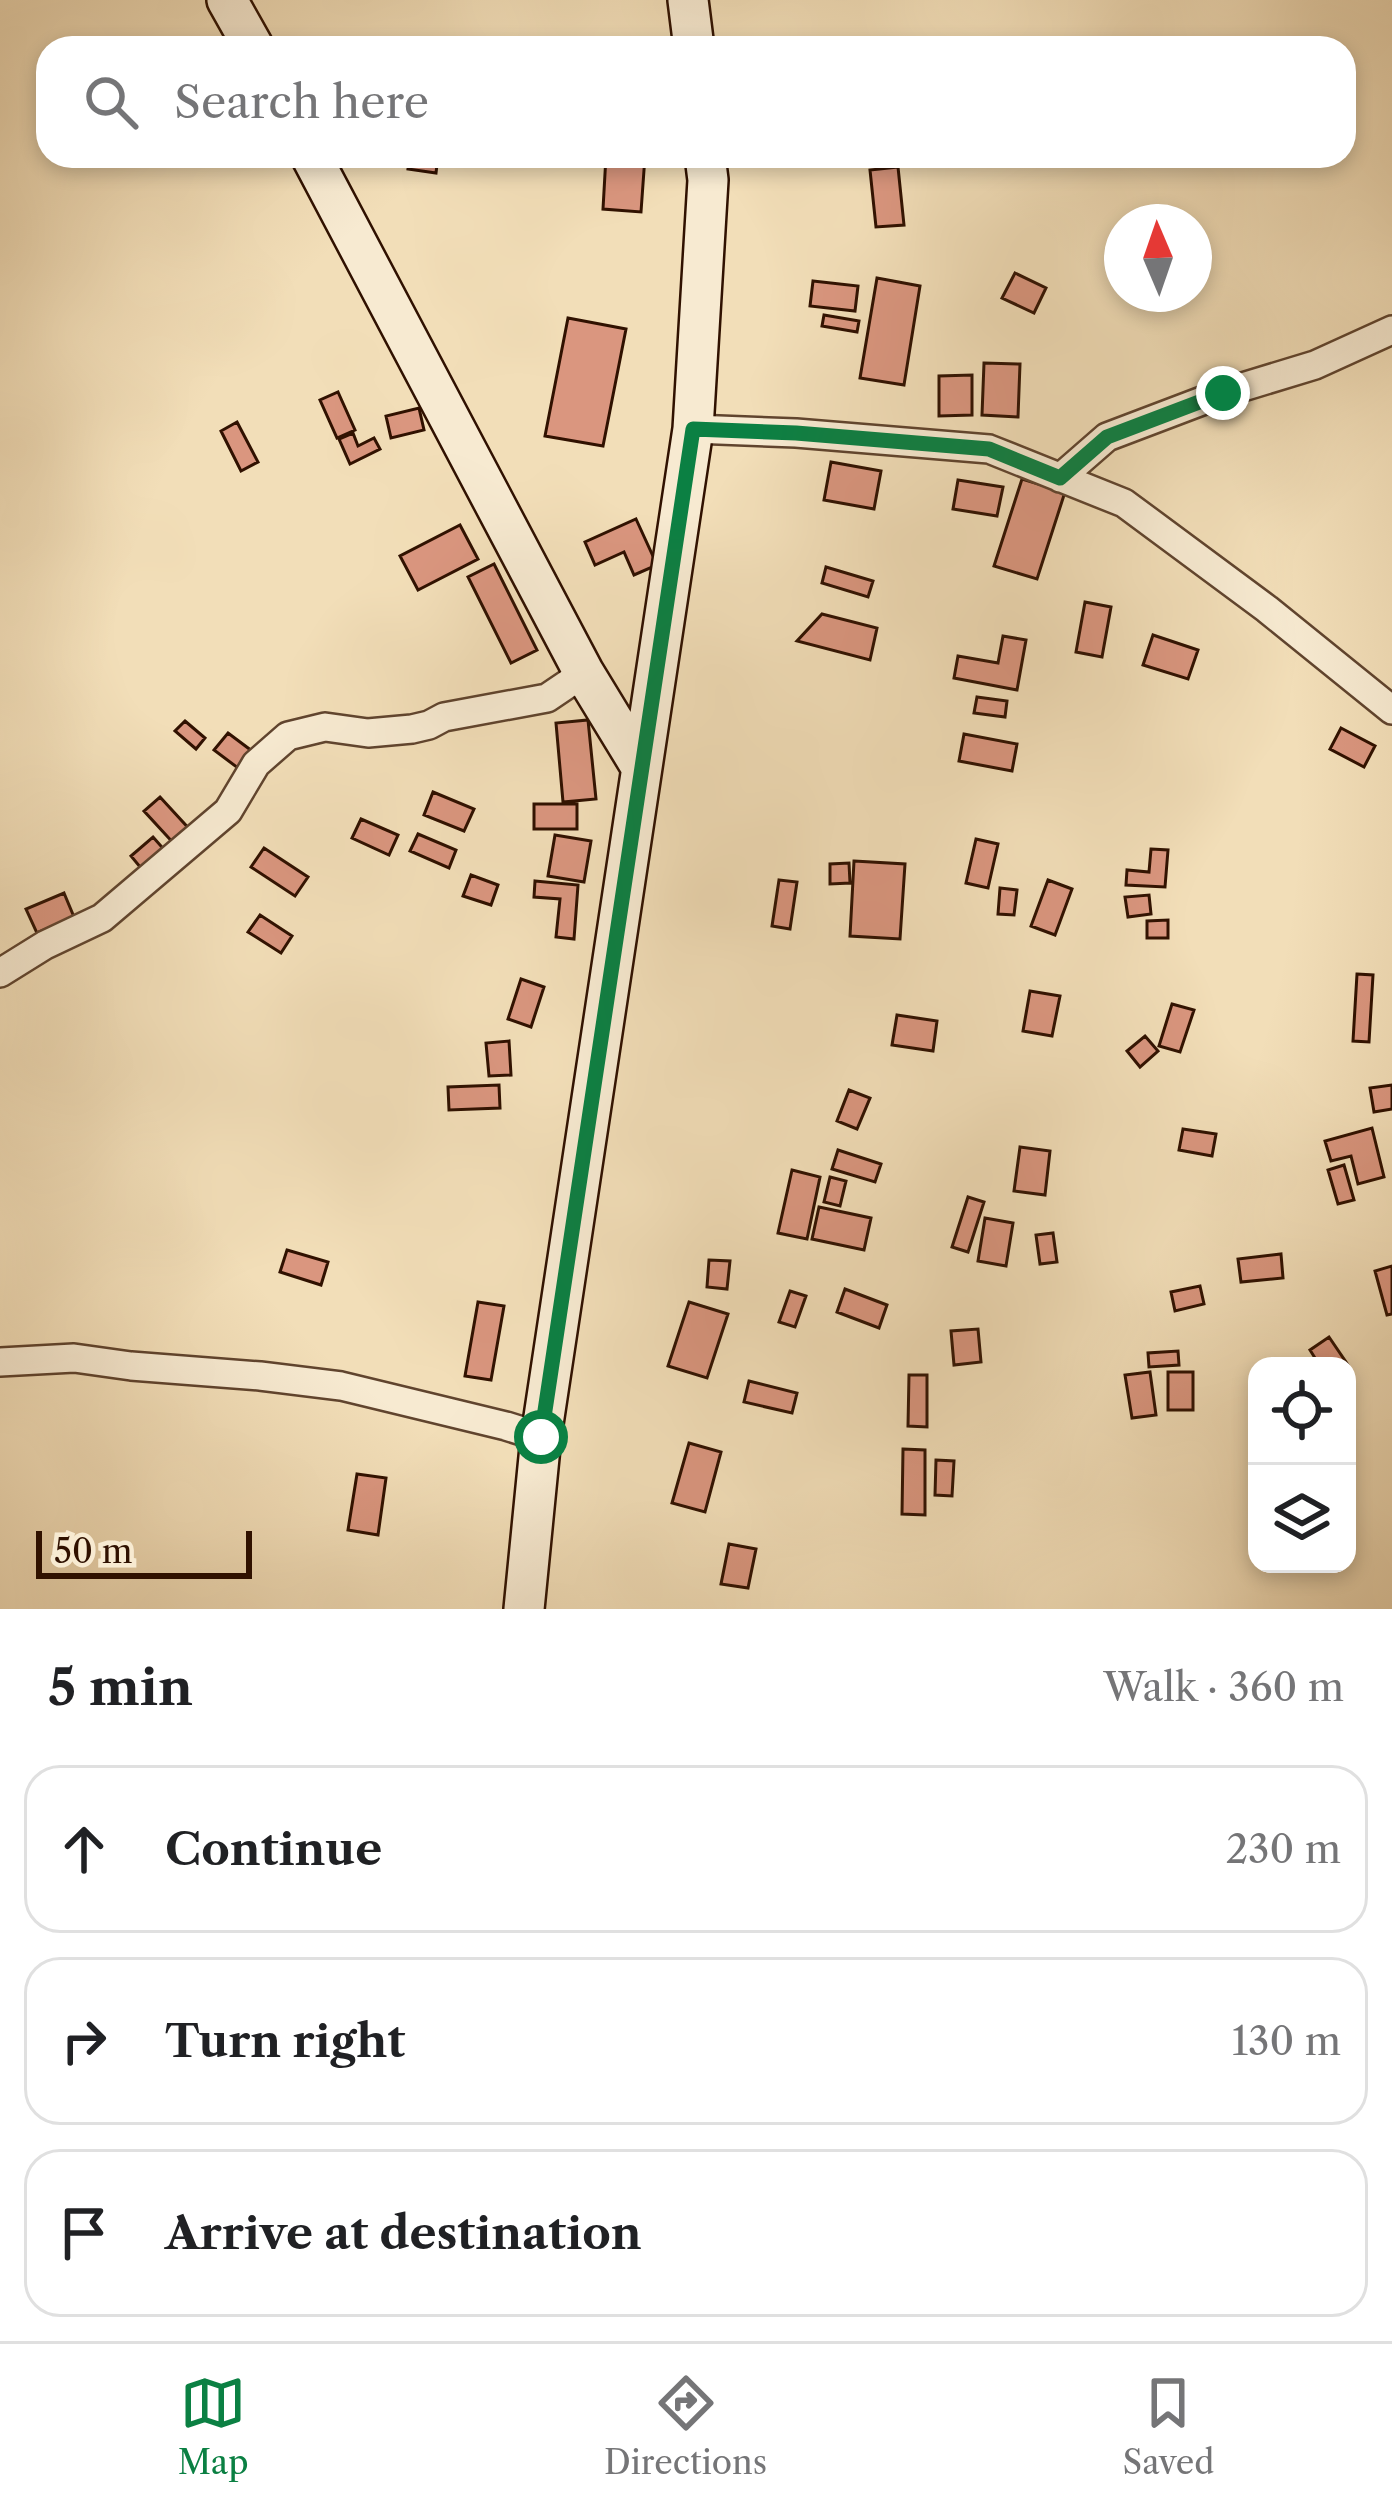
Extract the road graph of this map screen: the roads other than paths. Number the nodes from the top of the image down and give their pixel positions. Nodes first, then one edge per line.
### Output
1 (227, 0) edge
2 (688, 0) edge
3 (247, 36) edge
4 (692, 36) edge
5 (317, 168) edge
6 (707, 168) edge
7 (1392, 330) edge
8 (693, 429) junction
9 (1060, 478) junction
10 (584, 674) junction
11 (1392, 710) edge
12 (640, 765) junction
13 (0, 973) edge
14 (0, 1362) edge
15 (541, 1437) junction
16 (524, 1609) edge

1 - 3 street
2 - 4 street
5 - 10 street
6 - 8 street
7 - 9 street
8 - 9 street
8 - 12 street
9 - 11 street
10 - 12 street
10 - 13 street
12 - 15 street
14 - 15 street
15 - 16 street

